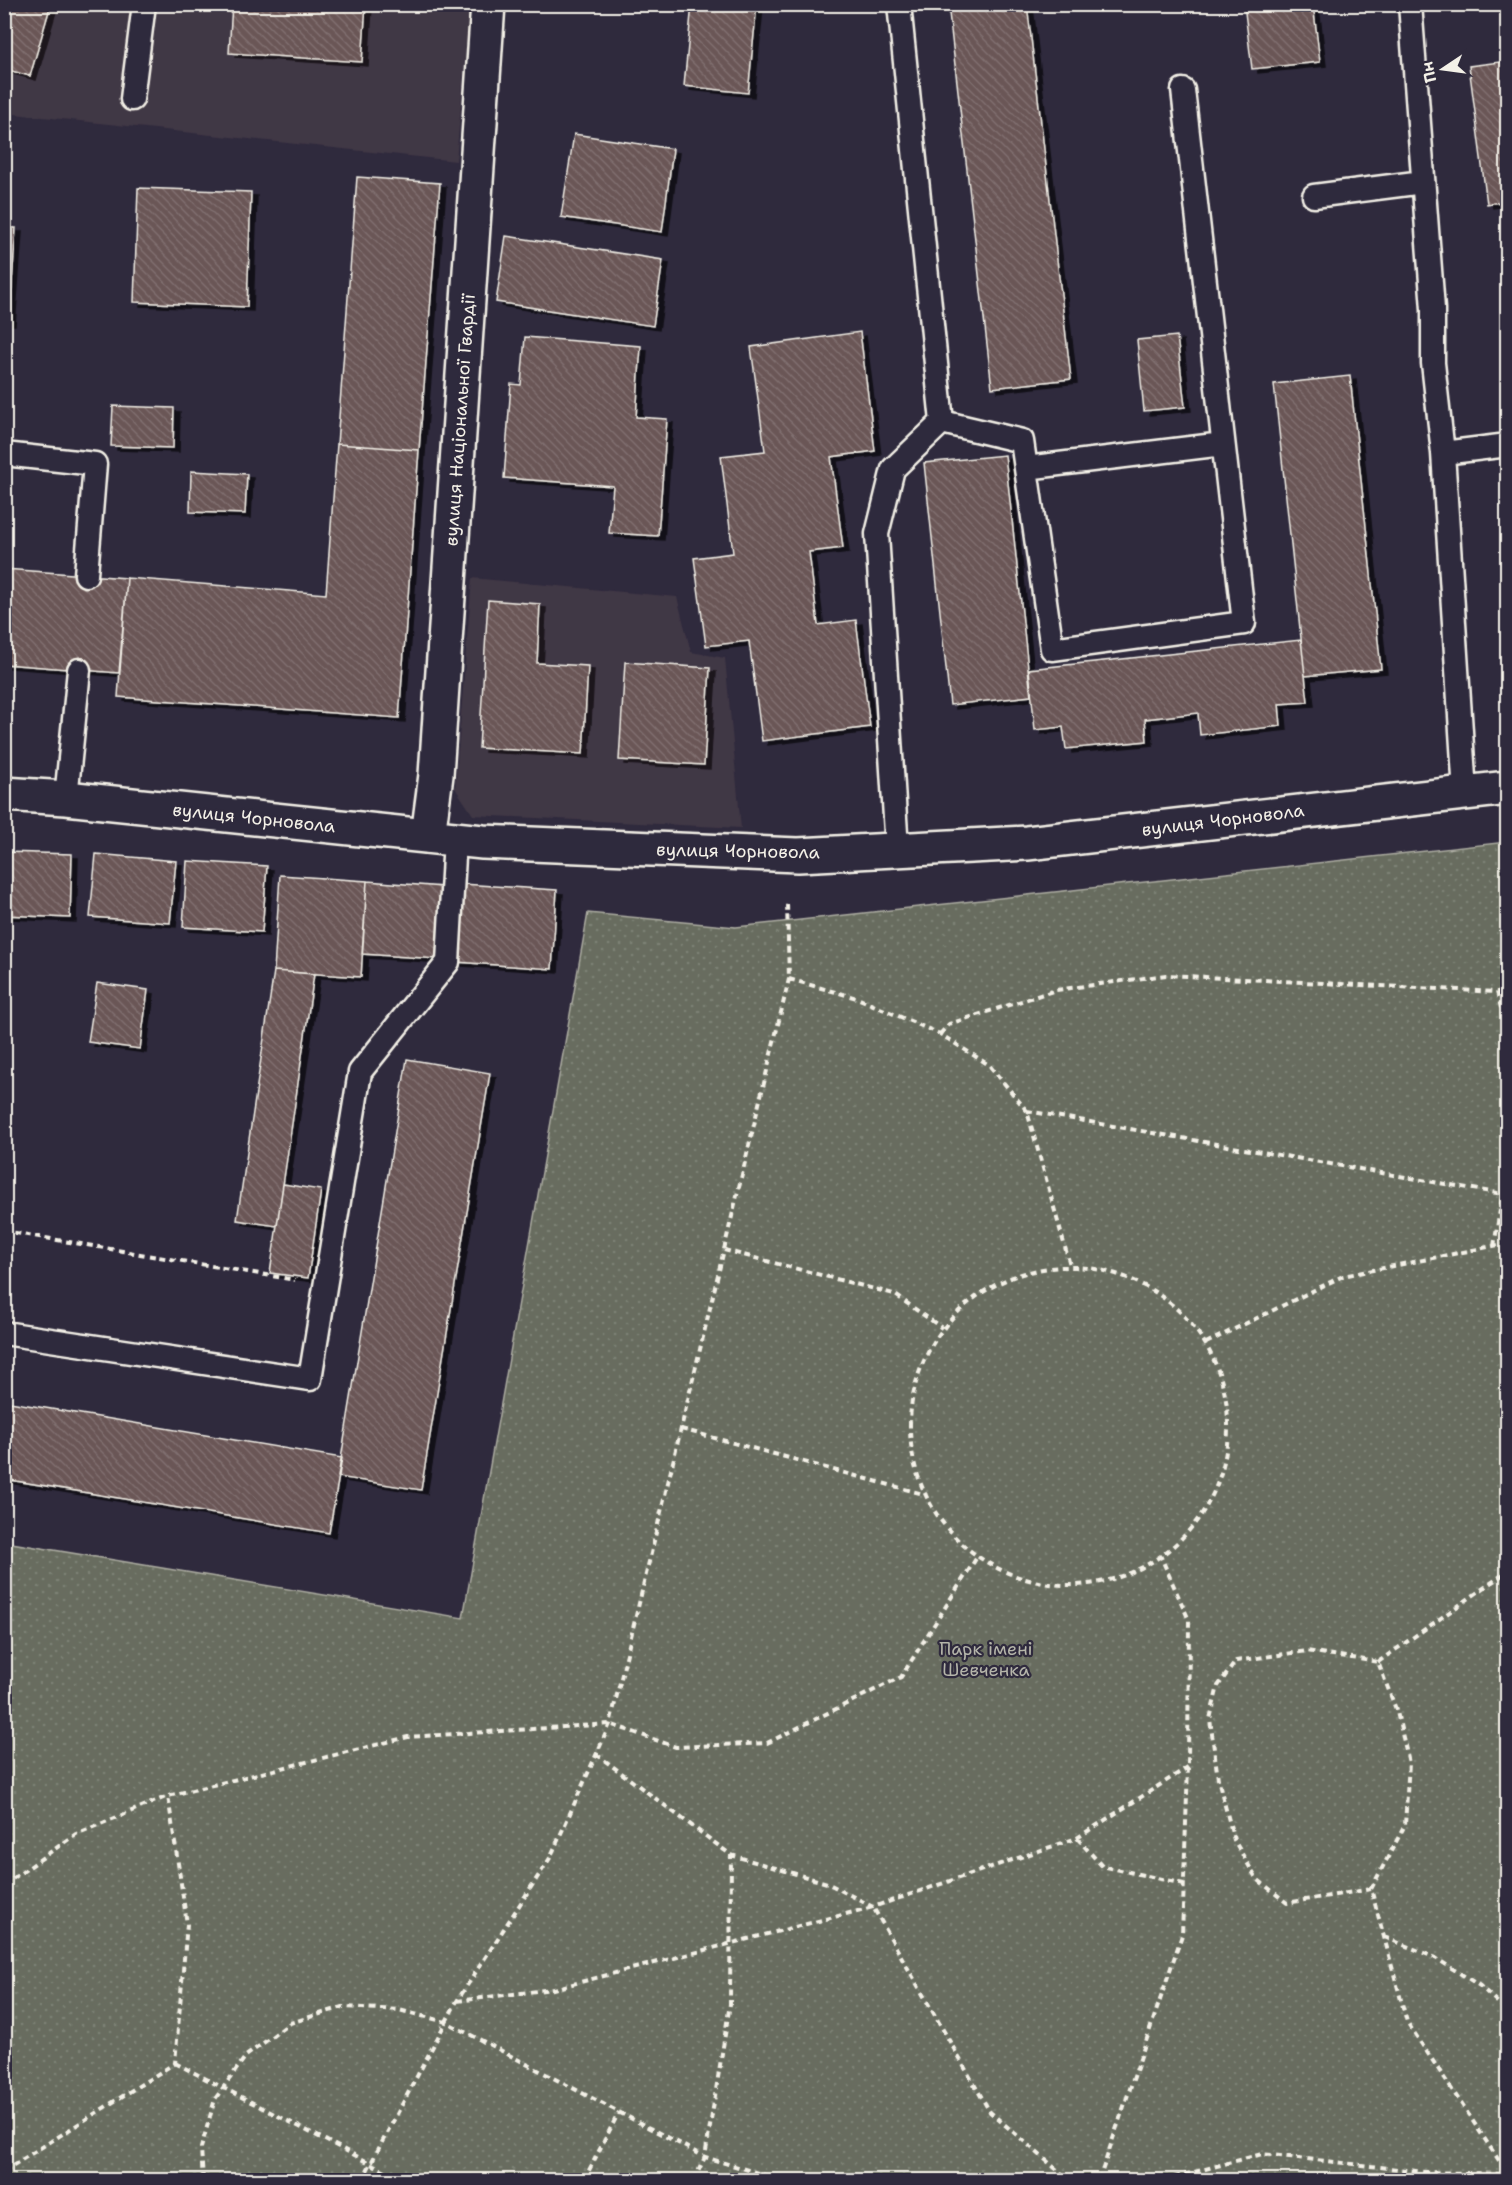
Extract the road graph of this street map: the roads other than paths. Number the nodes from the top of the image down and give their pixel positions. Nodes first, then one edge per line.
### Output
1 (144, 4) edge
2 (488, 4) edge
3 (899, 4) edge
4 (1410, 4) edge
5 (1183, 90) dead end
6 (132, 99) dead end
7 (1423, 182) junction
8 (1314, 196) dead end
9 (942, 422) junction
10 (1223, 444) junction
11 (1508, 445) edge
12 (1443, 453) junction
13 (4, 454) edge
14 (1026, 468) junction
15 (86, 575) dead end
16 (79, 670) dead end
17 (1508, 788) edge
18 (1465, 793) junction
19 (4, 794) edge
20 (66, 798) junction
21 (441, 837) junction
22 (897, 849) junction
23 (4, 1333) edge

1 - 6 lane
2 - 21 main road, вулиця Національної Гвардії
3 - 9 lane
4 - 7 lane
5 - 10 lane
7 - 8 lane
7 - 12 lane
9 - 14 lane
9 - 22 lane
10 - 14 lane
10 - 14 lane
11 - 12 lane
12 - 18 lane
13 - 15 lane
16 - 20 lane
17 - 18 main road, вулиця Чорновола
18 - 22 main road, вулиця Чорновола
19 - 20 main road, вулиця Чорновола
20 - 21 main road, вулиця Чорновола
21 - 22 main road, вулиця Чорновола
21 - 23 lane

